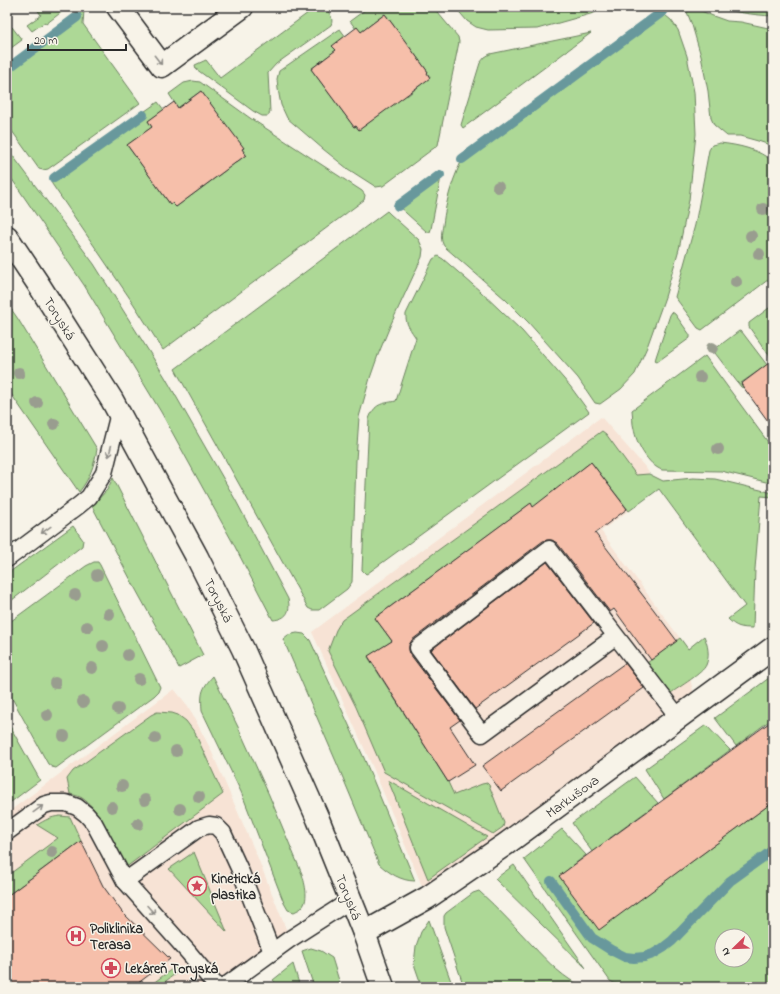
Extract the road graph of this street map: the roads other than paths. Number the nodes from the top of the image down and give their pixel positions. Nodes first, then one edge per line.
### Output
1 (118, 7) edge
2 (242, 7) edge
3 (7, 238) edge
4 (119, 414) junction
5 (7, 558) edge
6 (616, 636) junction
7 (773, 648) edge
8 (679, 718) junction
9 (7, 832) edge
10 (125, 881) junction
11 (351, 900) junction
12 (364, 933) junction
13 (272, 952) junction
14 (217, 987) edge
15 (224, 987) edge
16 (383, 987) edge

1 -> 2 street
3 - 4 street, Toryská
4 -> 5 lane
4 - 11 street, Toryská
6 - 6 lane
6 - 8 lane
7 - 8 street, Markušova
8 - 12 street, Markušova
9 -> 10 lane
10 - 13 lane
10 -> 14 lane
11 - 12 street, Toryská
11 - 13 lane
12 - 16 street, Toryská
13 - 15 lane

